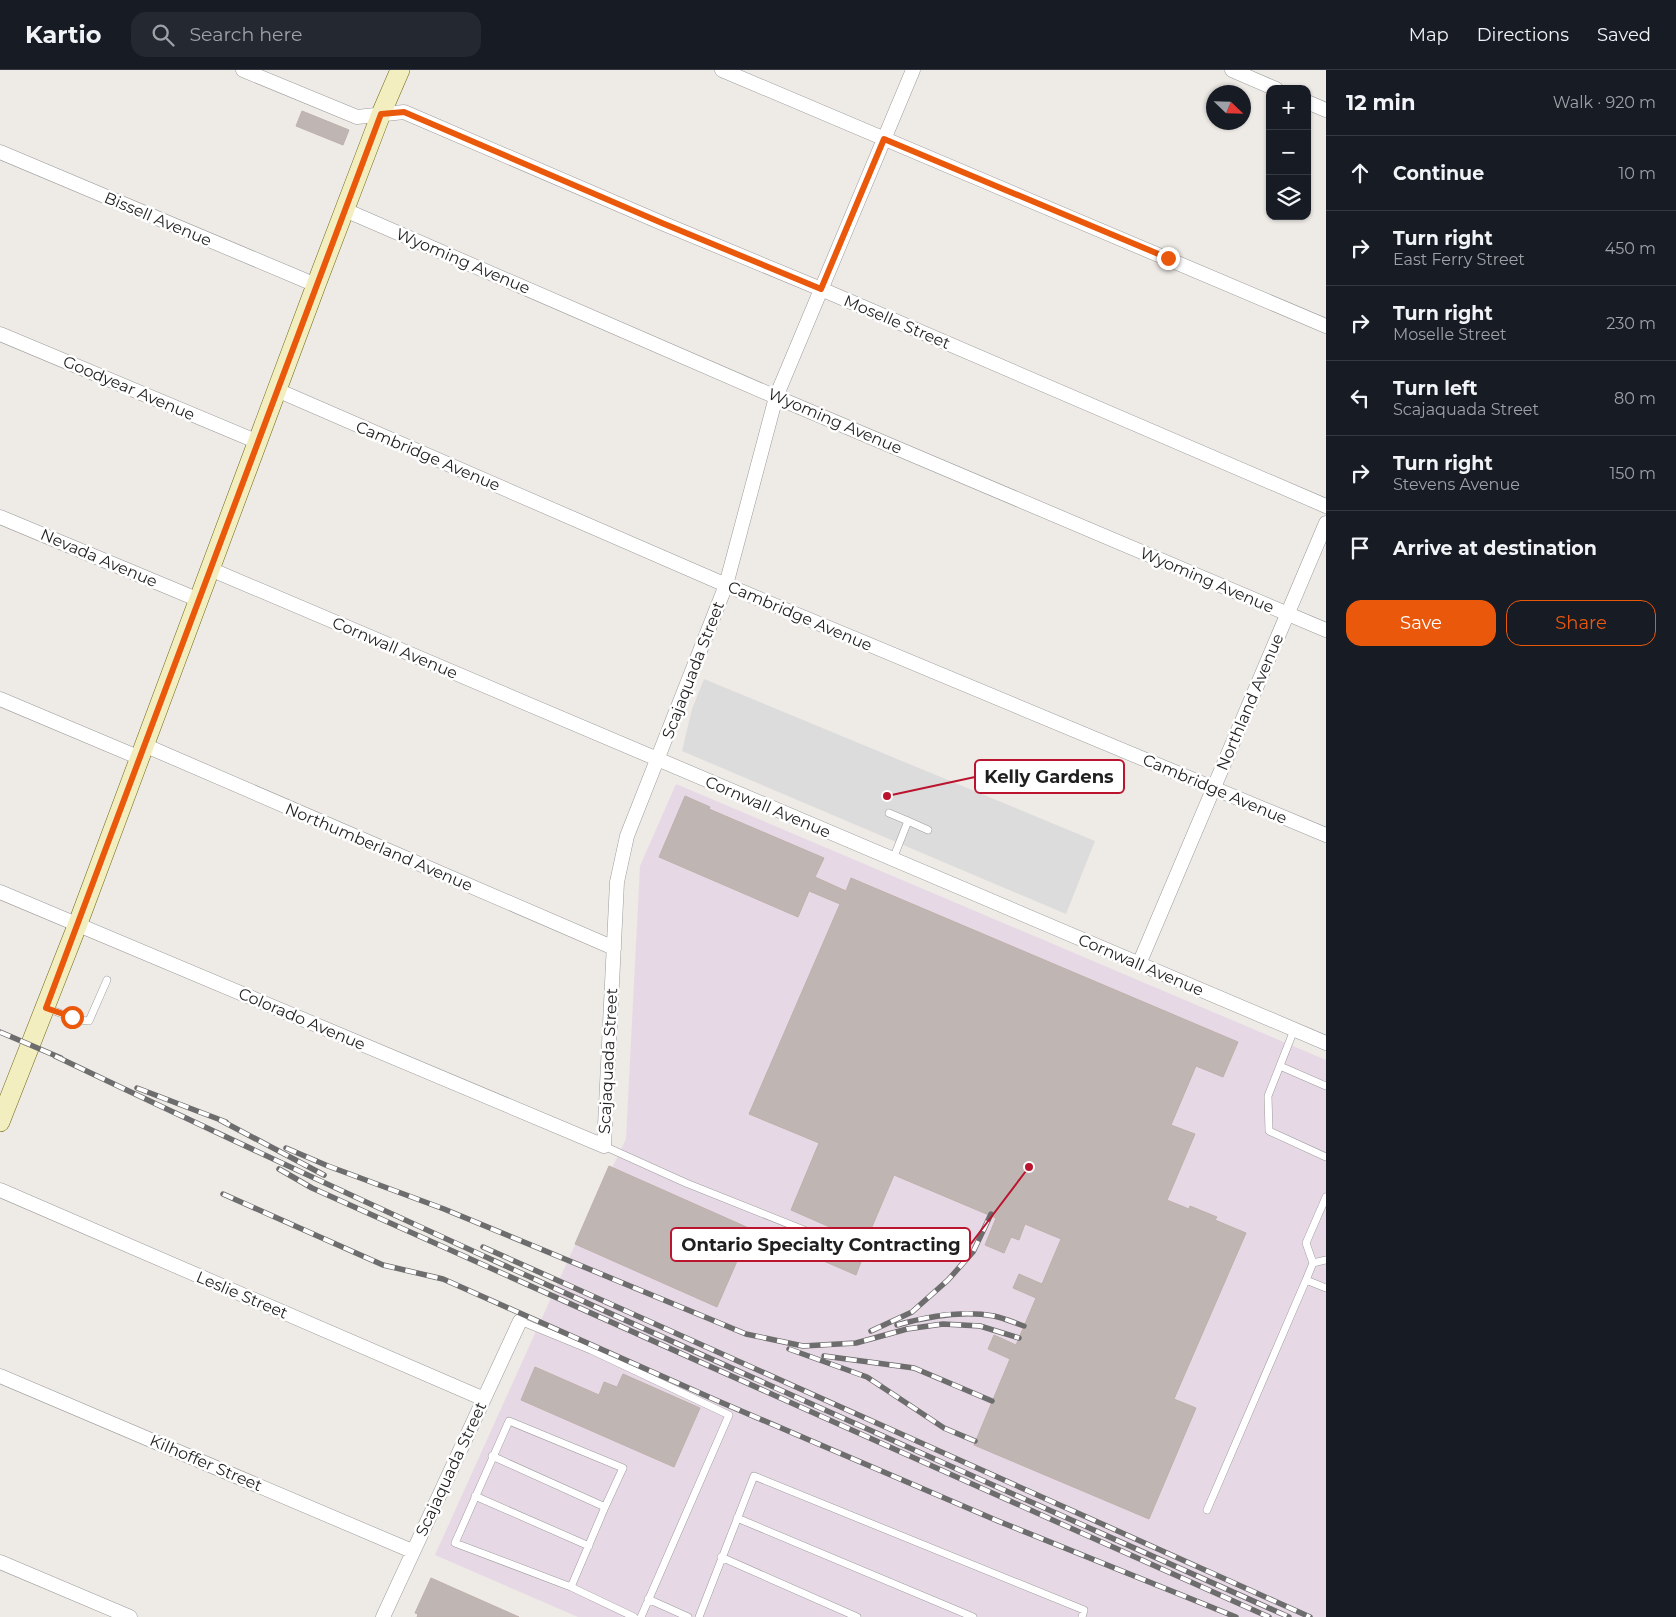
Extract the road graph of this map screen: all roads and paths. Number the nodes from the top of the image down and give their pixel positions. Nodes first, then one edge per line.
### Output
1 (243, 70) edge
2 (722, 70) edge
3 (913, 70) edge
4 (1232, 70) edge
5 (398, 71) edge
6 (1267, 85) edge
7 (1311, 104) edge
8 (1326, 110) edge
9 (381, 114) junction
10 (884, 139) junction
11 (0, 152) edge
12 (345, 210) junction
13 (316, 285) junction
14 (821, 289) junction
15 (1326, 326) edge
16 (0, 334) edge
17 (277, 390) junction
18 (776, 397) junction
19 (258, 442) junction
20 (1326, 506) edge
21 (0, 517) edge
22 (1326, 523) edge
23 (210, 569) junction
24 (726, 584) junction
25 (199, 600) junction
26 (1288, 614) junction
27 (1326, 630) edge
28 (0, 699) edge
29 (142, 751) junction
30 (658, 760) junction
31 (1214, 789) junction
32 (889, 813) dead end
33 (908, 821) junction
34 (928, 830) dead end
35 (1326, 836) edge
36 (892, 860) junction
37 (0, 892) edge
38 (77, 926) junction
39 (614, 948) junction
40 (1139, 964) junction
41 (107, 980) dead end
42 (46, 1008) junction
43 (1294, 1030) junction
44 (1326, 1043) edge
45 (1280, 1066) junction
46 (1326, 1086) edge
47 (0, 1122) edge
48 (604, 1146) junction
49 (1326, 1157) edge
50 (0, 1190) edge
51 (1326, 1197) edge
52 (874, 1258) dead end
53 (1326, 1260) edge
54 (1313, 1264) junction
55 (1306, 1280) junction
56 (1326, 1288) edge
57 (520, 1321) joint
58 (0, 1376) edge
59 (484, 1399) junction
60 (492, 1456) junction
61 (474, 1496) junction
62 (605, 1507) junction
63 (1207, 1510) dead end
64 (737, 1518) junction
65 (588, 1546) junction
66 (412, 1551) junction
67 (721, 1557) junction
68 (0, 1562) edge
69 (571, 1588) junction
70 (648, 1599) junction
71 (130, 1617) edge
72 (383, 1617) edge
73 (634, 1617) edge
74 (641, 1617) edge
75 (688, 1617) edge
76 (699, 1617) edge
77 (857, 1617) edge
78 (973, 1617) edge
79 (1082, 1617) edge

1 - 9 street, Moselle Street
2 - 10 street
3 - 10 street, Scajaquada Street
4 - 6 street
5 - 9 street
7 - 8 street
9 - 12 street
9 - 14 street, Moselle Street
10 - 14 street, Scajaquada Street
10 - 15 street
11 - 13 street, Bissell Avenue
12 - 13 street
12 - 18 street, Wyoming Avenue
13 - 17 street
14 - 18 street, Scajaquada Street
14 - 20 street, Moselle Street
16 - 19 street, Goodyear Avenue
17 - 19 street
17 - 24 street, Cambridge Avenue
18 - 24 street, Scajaquada Street
18 - 26 street, Wyoming Avenue
19 - 23 street
21 - 25 street, Nevada Avenue
22 - 26 street, Northland Avenue
23 - 25 street
23 - 30 street, Cornwall Avenue
24 - 30 street, Scajaquada Street
24 - 31 street, Cambridge Avenue
25 - 29 street
26 - 27 street, Wyoming Avenue
26 - 31 street, Northland Avenue
28 - 29 street, Northumberland Avenue
29 - 38 street
29 - 39 street, Northumberland Avenue
30 - 36 street, Cornwall Avenue
30 - 39 street, Scajaquada Street
31 - 35 street, Cambridge Avenue
31 - 40 street, Northland Avenue
32 - 33 lane
33 - 34 lane
33 - 36 lane
36 - 40 street, Cornwall Avenue
37 - 38 street, Colorado Avenue
38 - 42 street
38 - 48 street, Colorado Avenue
39 - 48 street, Scajaquada Street
40 - 43 street, Cornwall Avenue
41 - 42 lane
42 - 47 street
43 - 44 street, Cornwall Avenue
43 - 45 lane
45 - 46 lane
45 - 49 lane
48 - 52 lane
50 - 59 street, Leslie Street
51 - 54 lane
53 - 54 lane
54 - 55 lane
55 - 56 lane
55 - 63 lane
57 - 59 street, Scajaquada Street
57 - 70 lane
58 - 66 street, Kilhoffer Street
59 - 66 street, Scajaquada Street
60 - 61 lane
60 - 62 lane
60 - 62 lane
61 - 65 lane
61 - 69 lane
62 - 65 lane
64 - 67 lane
64 - 78 lane
64 - 79 lane
65 - 69 lane
66 - 72 street, Scajaquada Street
67 - 76 lane
67 - 77 lane
68 - 71 street
69 - 73 lane
70 - 74 lane
70 - 75 lane

